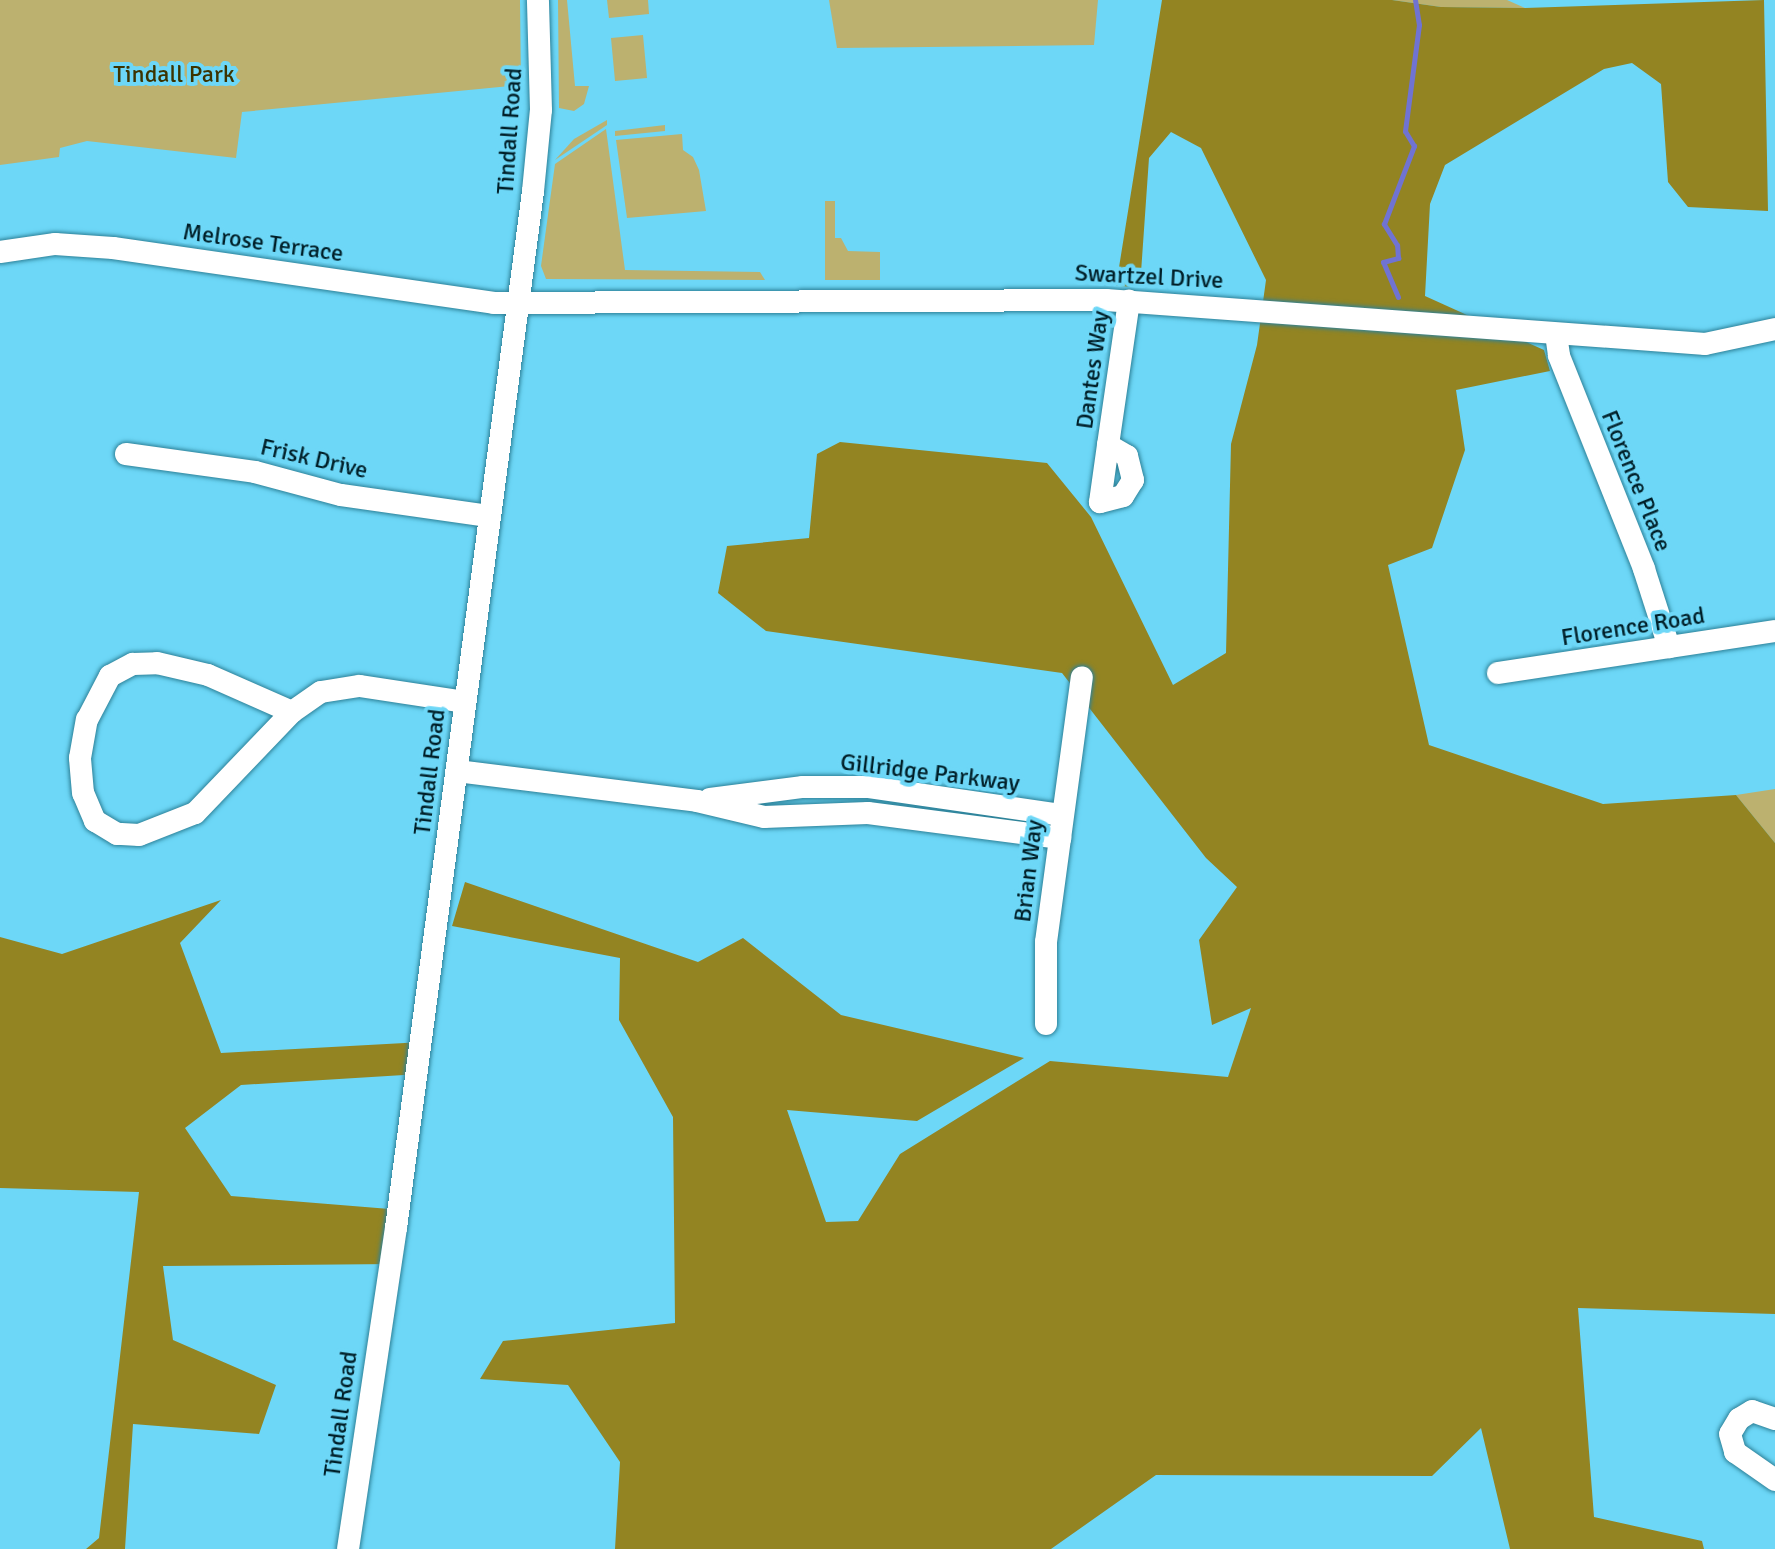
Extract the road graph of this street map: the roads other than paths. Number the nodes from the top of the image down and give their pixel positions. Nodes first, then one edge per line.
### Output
1 (538, 0) edge
2 (0, 252) edge
3 (518, 301) junction
4 (1129, 301) junction
5 (1775, 329) edge
6 (1556, 334) junction
7 (1108, 445) dead end
8 (126, 454) dead end
9 (489, 516) junction
10 (1775, 631) edge
11 (1669, 647) junction
12 (1498, 673) dead end
13 (1082, 677) dead end
14 (465, 702) junction
15 (292, 712) junction
16 (457, 771) junction
17 (837, 786) junction
18 (934, 796) junction
19 (697, 801) junction
20 (838, 813) junction
21 (932, 820) junction
22 (1061, 826) junction
23 (1046, 1024) dead end
24 (1775, 1419) edge
25 (1775, 1480) edge
26 (348, 1549) edge

1 - 3 street, Tindall Road
2 - 3 street, Melrose Terrace
3 - 4 street, Swartzel Drive
3 - 9 street, Tindall Road
4 - 6 street, Swartzel Drive
4 - 7 street, Dantes Way
5 - 6 street, Swartzel Drive
6 - 11 street, Florence Place
8 - 9 street, Frisk Drive
9 - 14 street, Tindall Road
10 - 11 street, Florence Road
11 - 12 street, Florence Road
13 - 22 street, Brian Way
14 - 15 street
14 - 16 street, Tindall Road
15 - 15 street
16 - 19 street, Gillridge Parkway
16 - 26 street, Tindall Road
17 - 18 street, Gillridge Parkway
17 - 19 street, Gillridge Parkway
17 - 20 street
18 - 21 street
18 - 22 street, Gillridge Parkway
19 - 20 street, Gillridge Parkway
20 - 21 street, Gillridge Parkway
21 - 22 street, Gillridge Parkway
22 - 23 street, Brian Way
24 - 25 street

